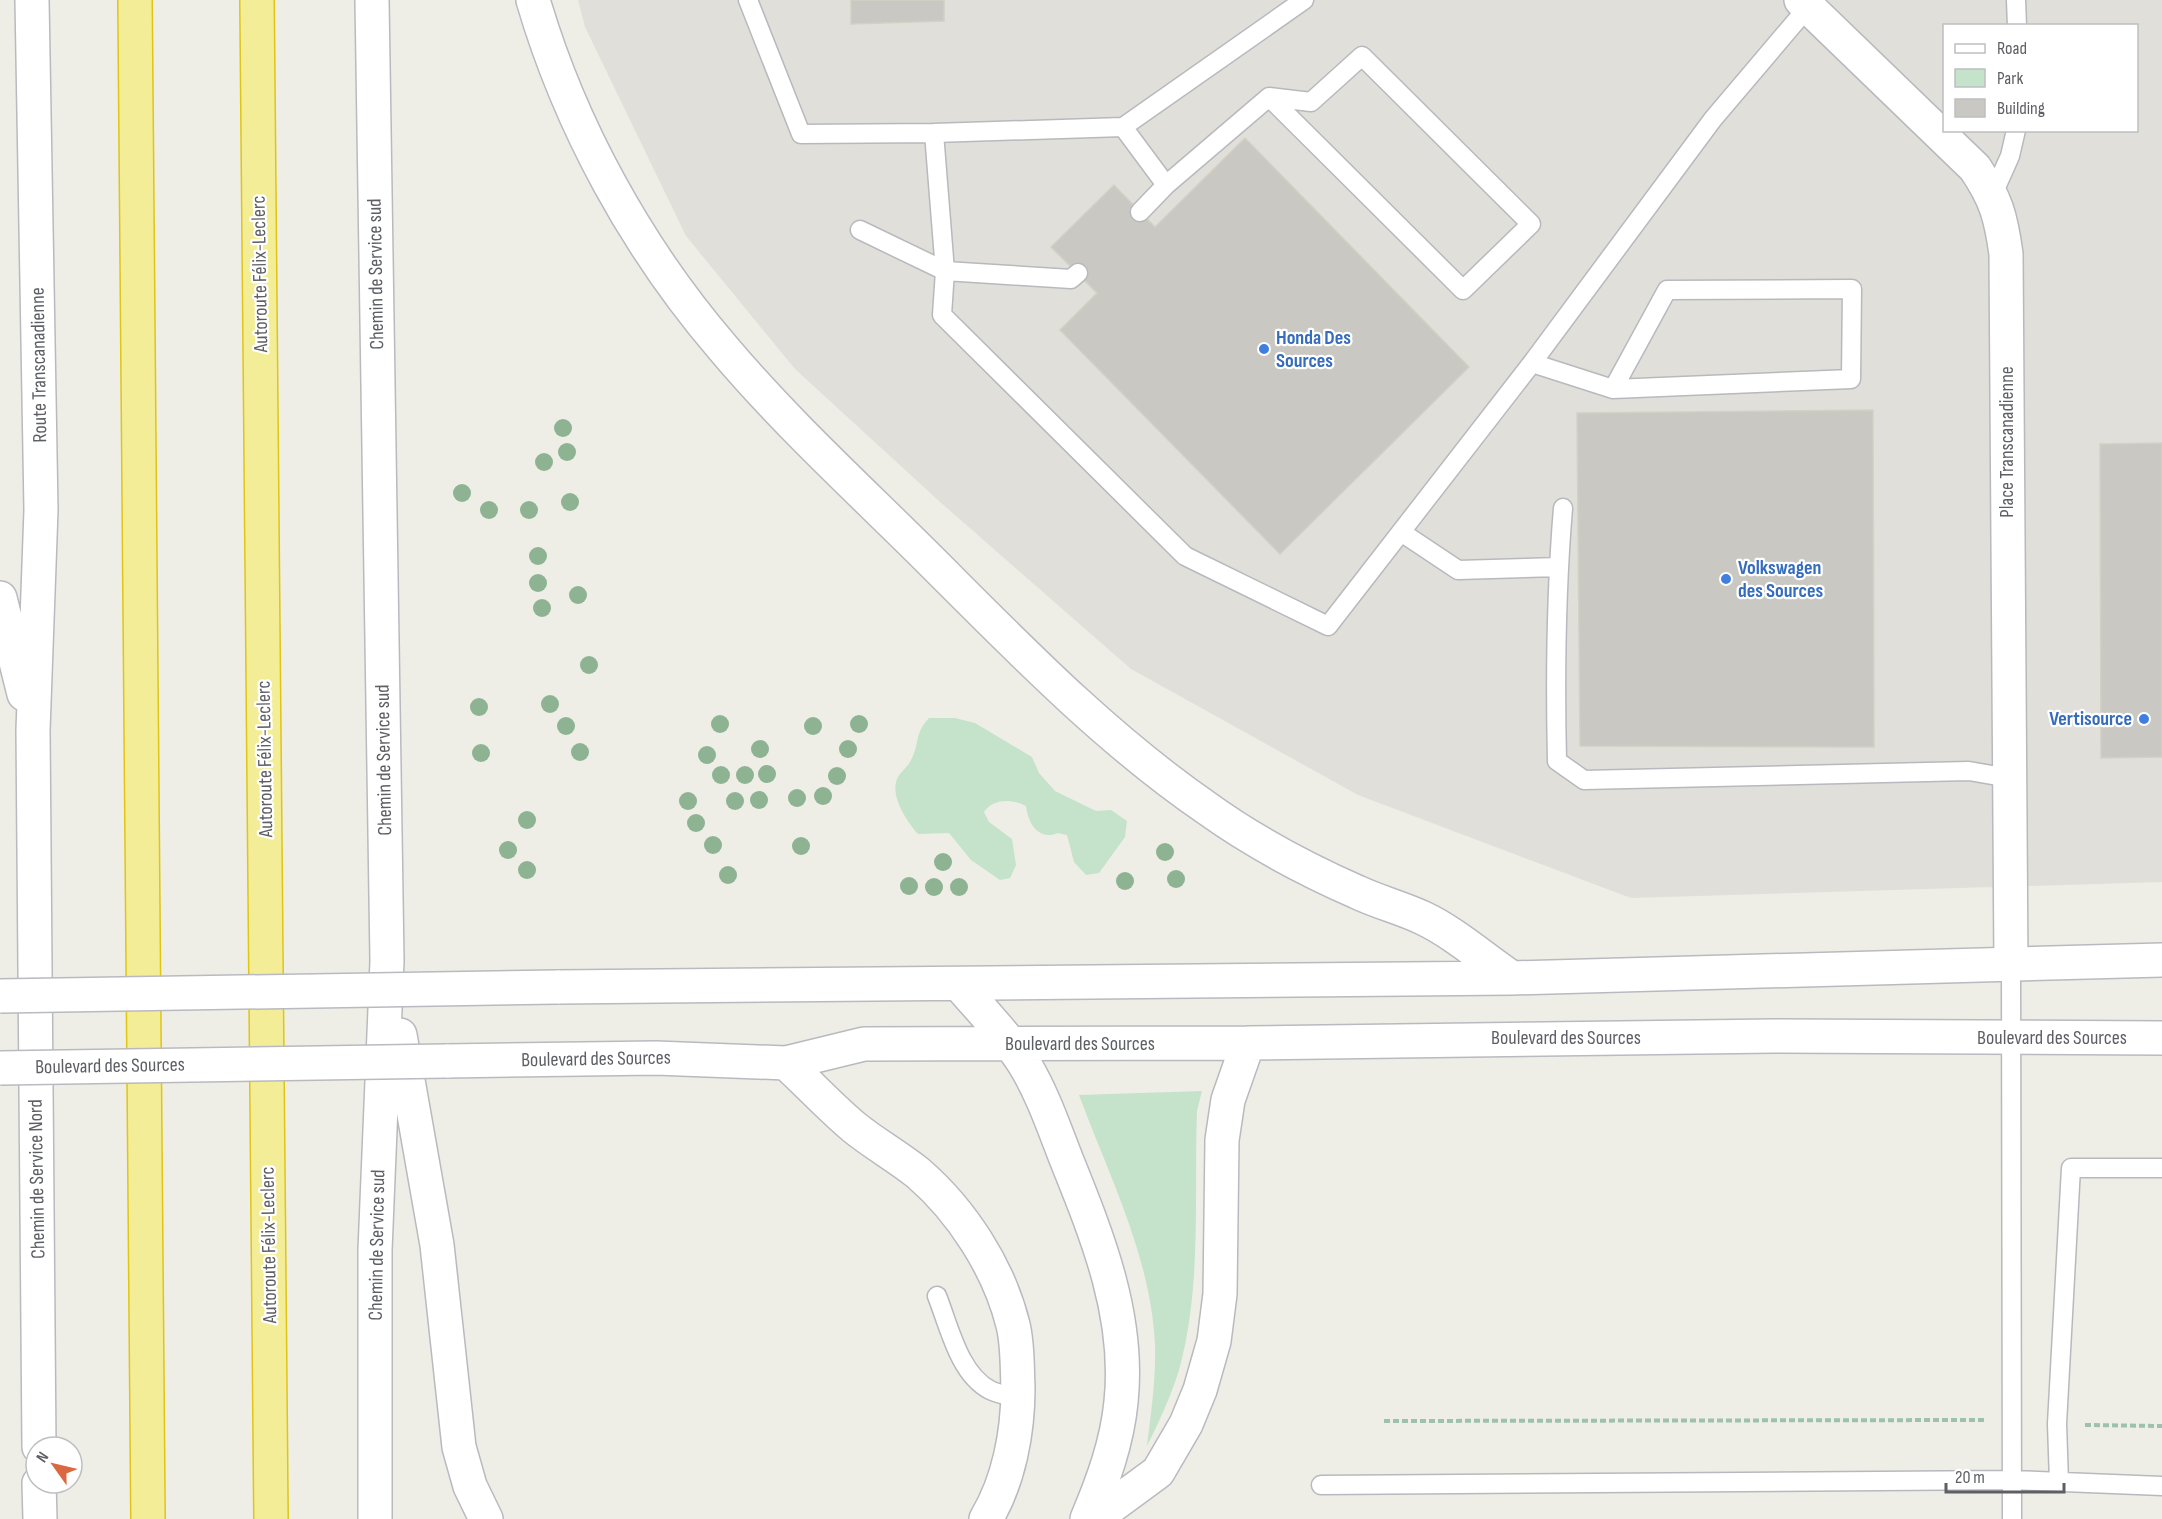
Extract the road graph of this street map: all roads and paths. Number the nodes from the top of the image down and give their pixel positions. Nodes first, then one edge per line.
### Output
1 (32, 0) edge
2 (135, 0) edge
3 (257, 0) edge
4 (372, 0) edge
5 (533, 0) edge
6 (748, 0) edge
7 (1304, 0) edge
8 (2016, 0) edge
9 (1804, 3) edge
10 (2017, 24) edge
11 (1269, 97) junction
12 (1123, 127) junction
13 (2016, 132) edge
14 (934, 133) junction
15 (1166, 185) junction
16 (1993, 194) junction
17 (1140, 212) dead end
18 (861, 230) dead end
19 (945, 271) junction
20 (1078, 273) dead end
21 (1532, 363) junction
22 (1613, 388) junction
23 (1563, 508) dead end
24 (1401, 532) junction
25 (1558, 567) junction
26 (0, 598) edge
27 (33, 730) junction
28 (2009, 778) junction
29 (387, 960) junction
30 (2162, 960) edge
31 (2010, 966) junction
32 (1512, 978) junction
33 (959, 984) junction
34 (0, 996) edge
35 (2010, 1038) junction
36 (2162, 1038) edge
37 (1248, 1043) junction
38 (1011, 1045) junction
39 (786, 1063) junction
40 (0, 1068) edge
41 (2162, 1168) edge
42 (937, 1296) dead end
43 (1018, 1398) junction
44 (1384, 1421) dead end
45 (2012, 1421) junction
46 (2057, 1424) junction
47 (2162, 1426) edge
48 (39, 1435) edge
49 (2012, 1480) junction
50 (2059, 1482) junction
51 (1321, 1485) dead end
52 (2162, 1486) edge
53 (39, 1495) edge
54 (40, 1519) edge
55 (148, 1519) edge
56 (271, 1519) edge
57 (375, 1519) edge
58 (486, 1519) edge
59 (986, 1519) edge
60 (1087, 1519) edge
61 (1094, 1519) edge
62 (2012, 1519) edge

1 - 27 main road, Route Transcanadienne
2 - 55 highway
3 - 56 highway, Autoroute Félix-Leclerc
4 - 29 main road, Chemin de Service sud
5 - 32 main road
6 - 14 lane
7 - 12 lane
8 - 10 lane
9 - 16 main road, Place Transcanadienne
9 - 21 lane
11 - 11 lane
11 - 15 lane
12 - 14 lane
12 - 15 lane
13 - 16 lane
14 - 19 lane
15 - 17 lane
16 - 28 main road, Place Transcanadienne
18 - 19 lane
19 - 20 lane
19 - 24 lane
21 - 22 lane
21 - 24 lane
22 - 22 lane
23 - 25 lane
24 - 25 lane
25 - 28 lane
26 - 27 main road
27 - 48 main road, Chemin de Service Nord
28 - 31 main road, Place Transcanadienne
29 - 57 main road, Chemin de Service sud
29 - 58 main road
30 - 31 main road
31 - 32 main road
31 - 35 lane
32 - 33 main road
33 - 34 main road, bridge
33 - 38 main road
35 - 36 main road, Boulevard des Sources
35 - 37 main road, Boulevard des Sources
35 - 45 lane
37 - 38 main road, Boulevard des Sources
37 - 61 main road
38 - 39 main road, Boulevard des Sources
38 - 60 main road
39 - 40 main road, Boulevard des Sources, bridge
39 - 43 main road
41 - 46 lane
42 - 43 lane
43 - 59 main road
44 - 45 path
45 - 49 lane
46 - 47 path
46 - 50 lane
49 - 50 lane
49 - 51 lane
49 - 62 lane
50 - 52 lane
53 - 54 main road

